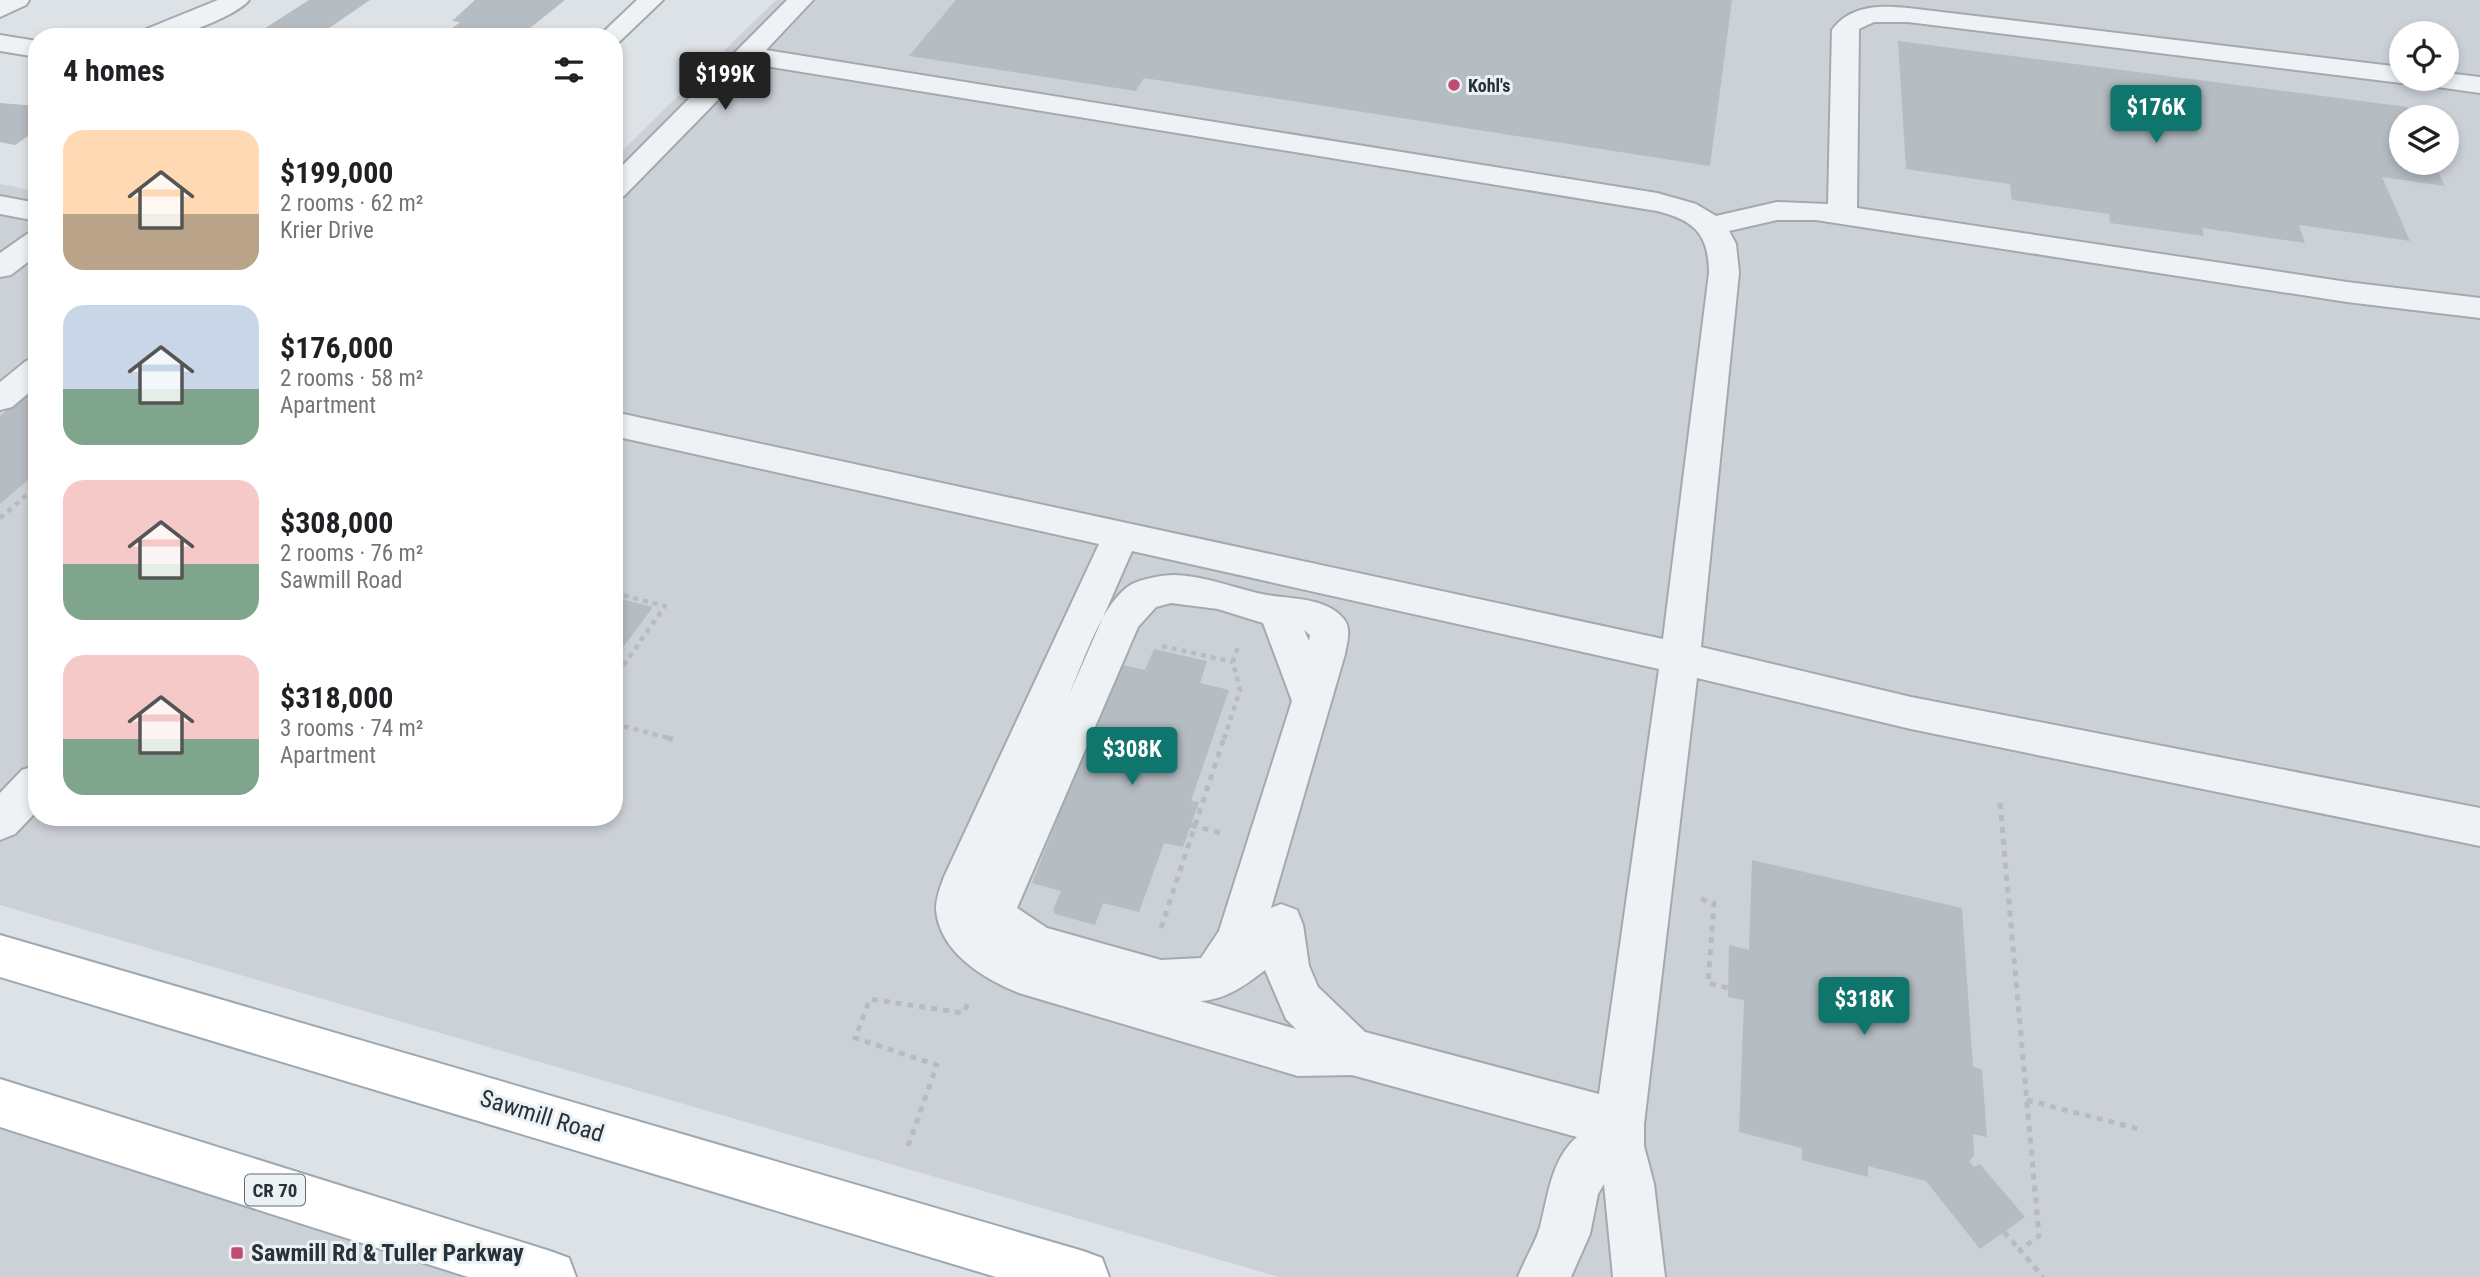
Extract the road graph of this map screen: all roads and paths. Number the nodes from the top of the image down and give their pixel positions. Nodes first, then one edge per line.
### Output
1 (17, 0) edge
2 (237, 0) edge
3 (651, 0) edge
4 (801, 0) edge
5 (0, 10) edge
6 (172, 28) edge
7 (620, 28) edge
8 (0, 43) edge
9 (28, 48) edge
10 (747, 55) junction
11 (2389, 74) edge
12 (2459, 82) edge
13 (2480, 85) edge
14 (623, 181) edge
15 (0, 205) edge
16 (28, 210) edge
17 (1842, 214) junction
18 (1710, 226) junction
19 (28, 247) edge
20 (0, 268) edge
21 (2480, 307) edge
22 (28, 376) edge
23 (0, 399) edge
24 (623, 427) edge
25 (28, 494) edge
26 (0, 518) edge
27 (1121, 536) junction
28 (623, 595) edge
29 (1268, 610) junction
30 (1680, 658) junction
31 (623, 666) edge
32 (623, 726) edge
33 (676, 740) dead end
34 (28, 792) edge
35 (2000, 803) dead end
36 (0, 821) edge
37 (2480, 827) edge
38 (977, 901) junction
39 (1160, 930) dead end
40 (0, 956) edge
41 (1002, 961) junction
42 (1213, 979) junction
43 (1352, 1052) junction
44 (2027, 1100) junction
45 (0, 1103) edge
46 (1619, 1124) junction
47 (2142, 1130) dead end
48 (908, 1146) dead end
49 (2004, 1232) dead end
50 (2020, 1250) junction
51 (550, 1277) edge
52 (1083, 1277) edge
53 (1544, 1277) edge
54 (1639, 1277) edge
55 (2043, 1277) edge

1 - 5 street
2 - 6 street
3 - 7 street
4 - 10 street
8 - 9 street
10 - 14 street
10 - 18 street
11 - 17 street
12 - 13 street
15 - 16 street
17 - 18 street
17 - 21 street
18 - 30 street
19 - 20 street
22 - 23 street
24 - 27 street
25 - 26 path
27 - 30 street
27 - 38 street
28 - 31 path
29 - 38 street
29 - 39 path
29 - 42 street
30 - 37 street
30 - 46 street
32 - 33 path
34 - 36 street
35 - 44 path
38 - 41 street
38 - 42 street
40 - 52 main road, Sawmill Road
41 - 43 street
41 - 48 path
42 - 43 street
43 - 46 street
44 - 47 path
44 - 50 path
45 - 51 main road, CR 70
46 - 53 street
46 - 54 street
49 - 50 path
50 - 55 path

